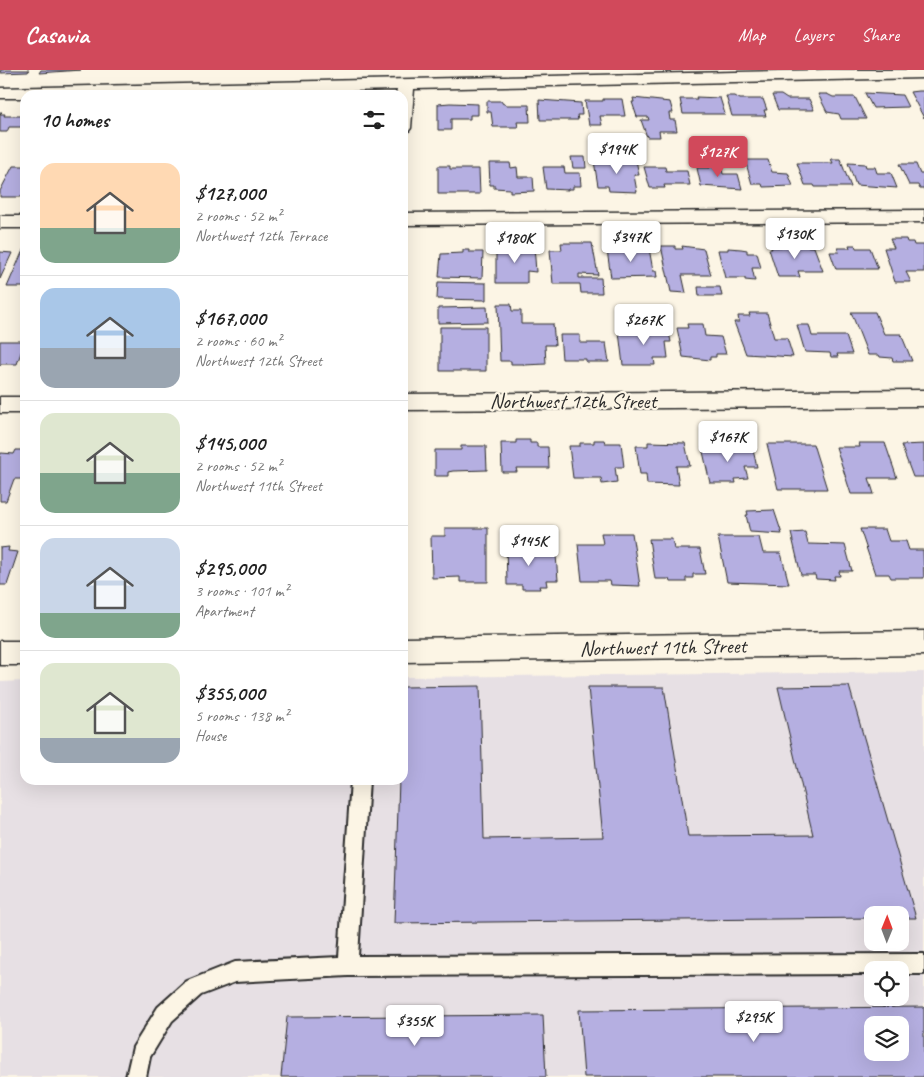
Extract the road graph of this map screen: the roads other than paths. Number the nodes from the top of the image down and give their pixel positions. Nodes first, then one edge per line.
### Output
1 (924, 73) edge
2 (406, 84) junction
3 (162, 90) edge
4 (405, 90) edge
5 (0, 94) edge
6 (20, 94) edge
7 (924, 216) edge
8 (408, 220) edge
9 (0, 222) edge
10 (20, 222) edge
11 (924, 398) edge
12 (408, 402) edge
13 (20, 405) edge
14 (0, 406) edge
15 (924, 643) edge
16 (408, 650) edge
17 (0, 653) edge
18 (20, 653) edge
19 (360, 785) edge
20 (924, 964) edge
21 (348, 966) junction
22 (136, 1077) edge

1 - 2 street
2 - 3 street
2 - 4 street
5 - 6 street
7 - 8 street
9 - 10 street
11 - 12 street, Northwest 12th Street
13 - 14 street
15 - 16 street, Northwest 11th Street
17 - 18 street
19 - 21 lane
20 - 21 lane
21 - 22 lane

